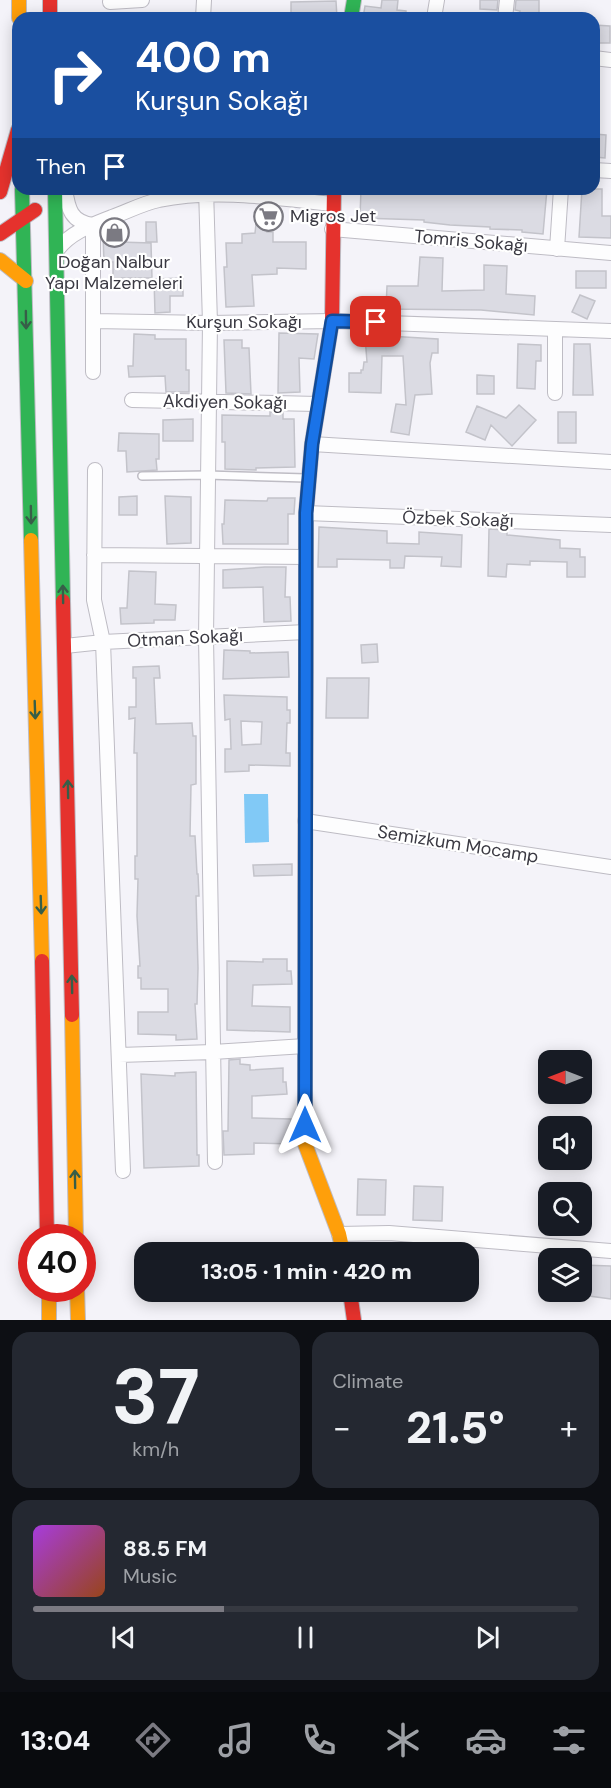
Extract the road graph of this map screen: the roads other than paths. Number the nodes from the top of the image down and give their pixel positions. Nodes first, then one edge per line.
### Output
1 (142, 0) edge
2 (110, 2) dead end
3 (12, 153) edge
4 (0, 192) edge
5 (22, 195) edge
6 (53, 195) edge
7 (58, 195) edge
8 (62, 195) edge
9 (188, 195) edge
10 (206, 195) edge
11 (245, 195) edge
12 (334, 195) edge
13 (561, 195) edge
14 (333, 204) junction
15 (24, 219) junction
16 (93, 225) junction
17 (332, 229) junction
18 (0, 234) edge
19 (557, 249) junction
20 (55, 252) junction
21 (611, 253) edge
22 (0, 260) edge
23 (26, 281) junction
24 (93, 321) junction
25 (332, 321) junction
26 (210, 323) junction
27 (555, 329) junction
28 (611, 331) edge
29 (93, 372) dead end
30 (555, 393) dead end
31 (132, 400) dead end
32 (208, 401) junction
33 (318, 404) junction
34 (312, 444) junction
35 (611, 462) edge
36 (94, 470) dead end
37 (207, 475) junction
38 (142, 476) dead end
39 (309, 478) junction
40 (306, 513) junction
41 (611, 525) edge
42 (94, 555) junction
43 (207, 555) junction
44 (306, 557) junction
45 (306, 632) junction
46 (206, 637) junction
47 (103, 642) junction
48 (65, 646) junction
49 (305, 821) junction
50 (611, 867) edge
51 (305, 1046) junction
52 (213, 1052) junction
53 (119, 1055) junction
54 (215, 1162) dead end
55 (123, 1171) dead end
56 (47, 1224) edge
57 (76, 1224) edge
58 (339, 1234) junction
59 (341, 1242) edge
60 (611, 1251) edge
61 (48, 1302) edge
62 (77, 1302) edge
63 (351, 1302) edge
64 (49, 1320) edge
65 (78, 1320) edge
66 (354, 1320) edge

1 - 2 street
3 - 4 main road
5 - 15 main road
6 - 15 main road
7 - 20 main road
8 - 16 street
9 - 16 street
10 - 26 street
11 - 14 street
12 - 14 main road
13 - 19 street
14 - 17 main road
15 - 18 main road
15 - 23 main road
16 - 20 street
16 - 24 street
17 - 19 street, Tomris Sokağı
17 - 25 main road
19 - 21 street, Tomris Sokağı
48 -> 20 main road
22 - 23 main road
23 -> 56 main road
24 - 26 street, Kurşun Sokağı
24 - 29 street
25 - 26 street, Kurşun Sokağı
25 - 27 street, Kurşun Sokağı
25 - 33 main road
26 - 32 street
27 - 28 street, Kurşun Sokağı
27 - 30 street
31 - 32 street, Akdiyen Sokağı
32 - 33 street, Akdiyen Sokağı
32 - 37 street
33 - 34 main road
34 - 35 street
34 - 39 main road
36 - 42 street
37 - 38 lane
37 - 39 lane
37 - 43 street
39 - 40 main road
40 - 41 street, Özbek Sokağı
40 - 44 main road
42 - 43 street
42 - 47 street
43 - 44 street
43 - 46 street
44 - 45 main road
45 - 46 street, Otman Sokağı
45 - 49 main road
46 - 47 street, Otman Sokağı
46 - 52 street
47 - 48 street, Otman Sokağı
47 - 53 street
57 -> 48 main road
49 - 50 street, Semizkum Mocamp
49 - 51 main road
51 - 52 street
51 - 58 main road
52 - 53 street
52 - 54 street
53 - 55 street
58 - 59 main road
58 - 60 street
61 - 64 main road
62 - 65 main road
63 - 66 main road

